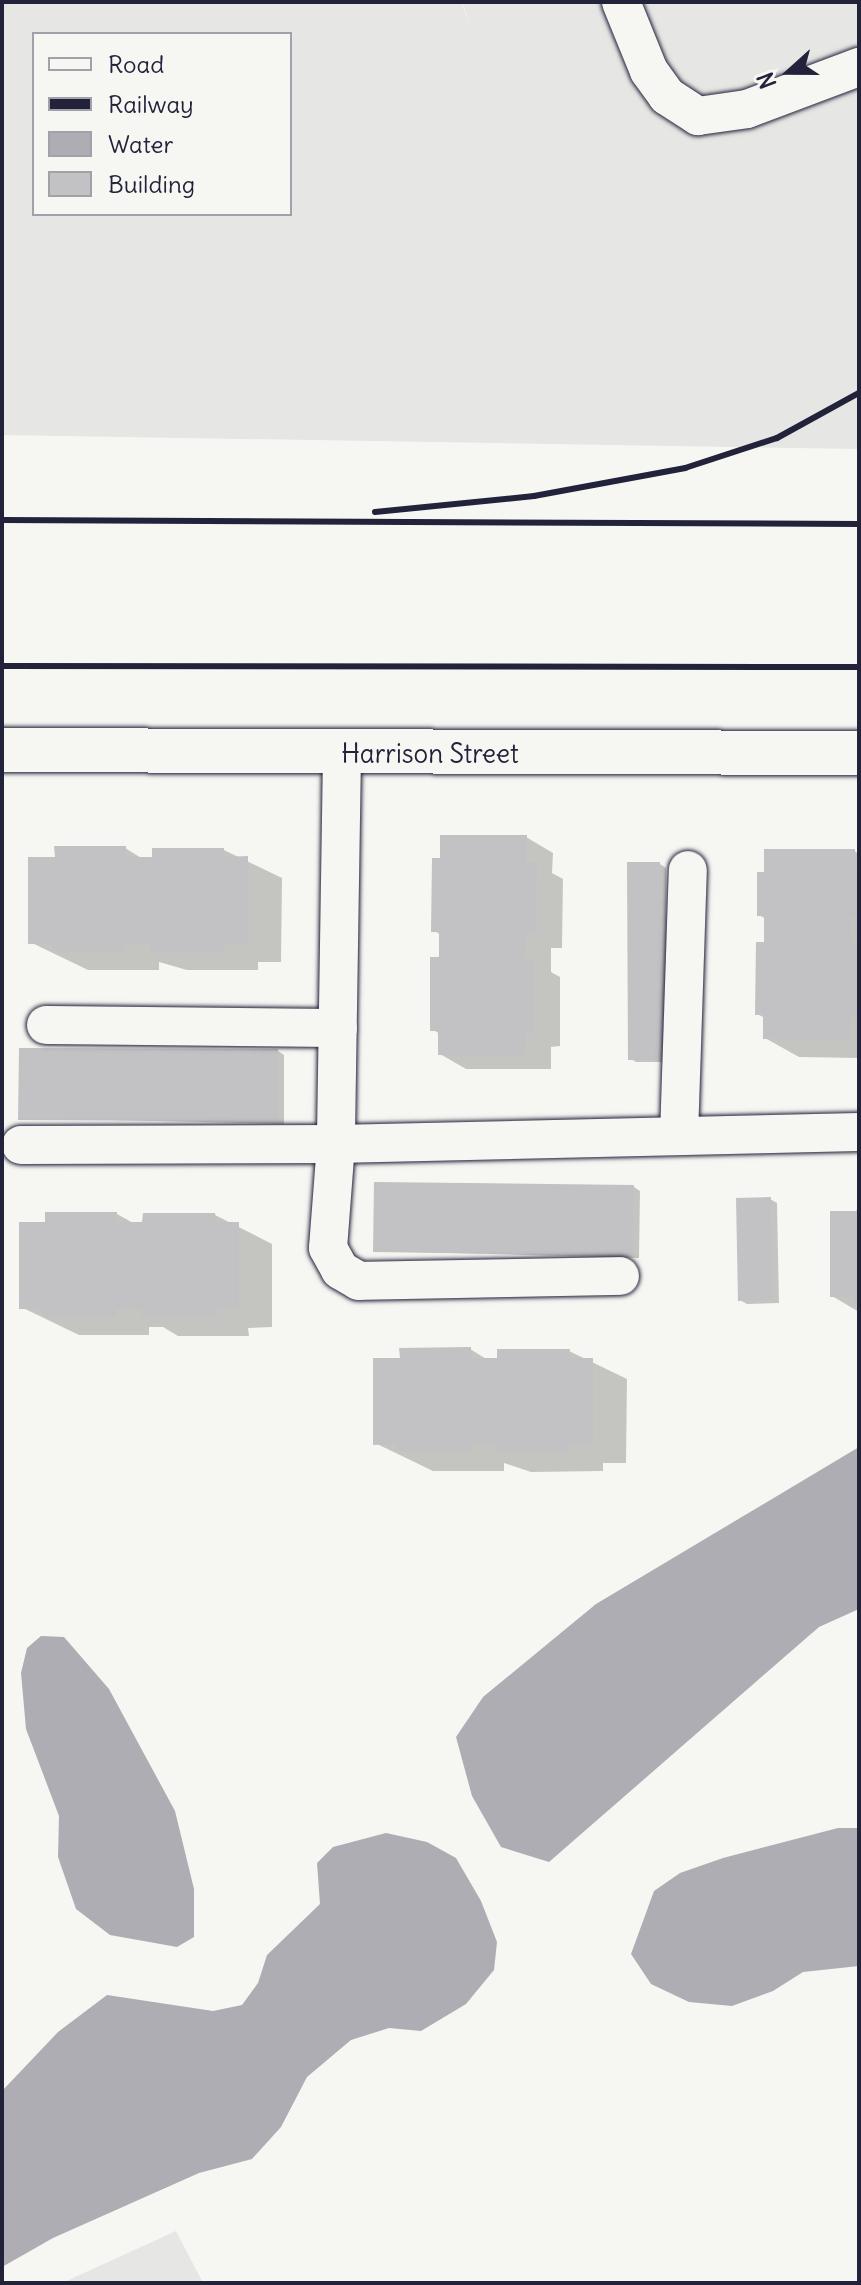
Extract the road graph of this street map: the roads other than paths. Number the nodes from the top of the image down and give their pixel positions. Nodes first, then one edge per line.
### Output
1 (621, 2) edge
2 (859, 67) edge
3 (2, 750) edge
4 (859, 753) edge
5 (342, 754) junction
6 (688, 870) dead end
7 (46, 1025) dead end
8 (338, 1028) junction
9 (859, 1132) edge
10 (679, 1136) junction
11 (336, 1144) junction
12 (21, 1145) dead end
13 (620, 1276) dead end

1 - 2 lane
3 - 5 main road, Harrison Street
4 - 5 main road, Harrison Street
5 - 8 lane
6 - 10 lane
7 - 8 lane
8 - 11 lane
9 - 10 lane
10 - 11 lane
11 - 12 lane
11 - 13 lane

